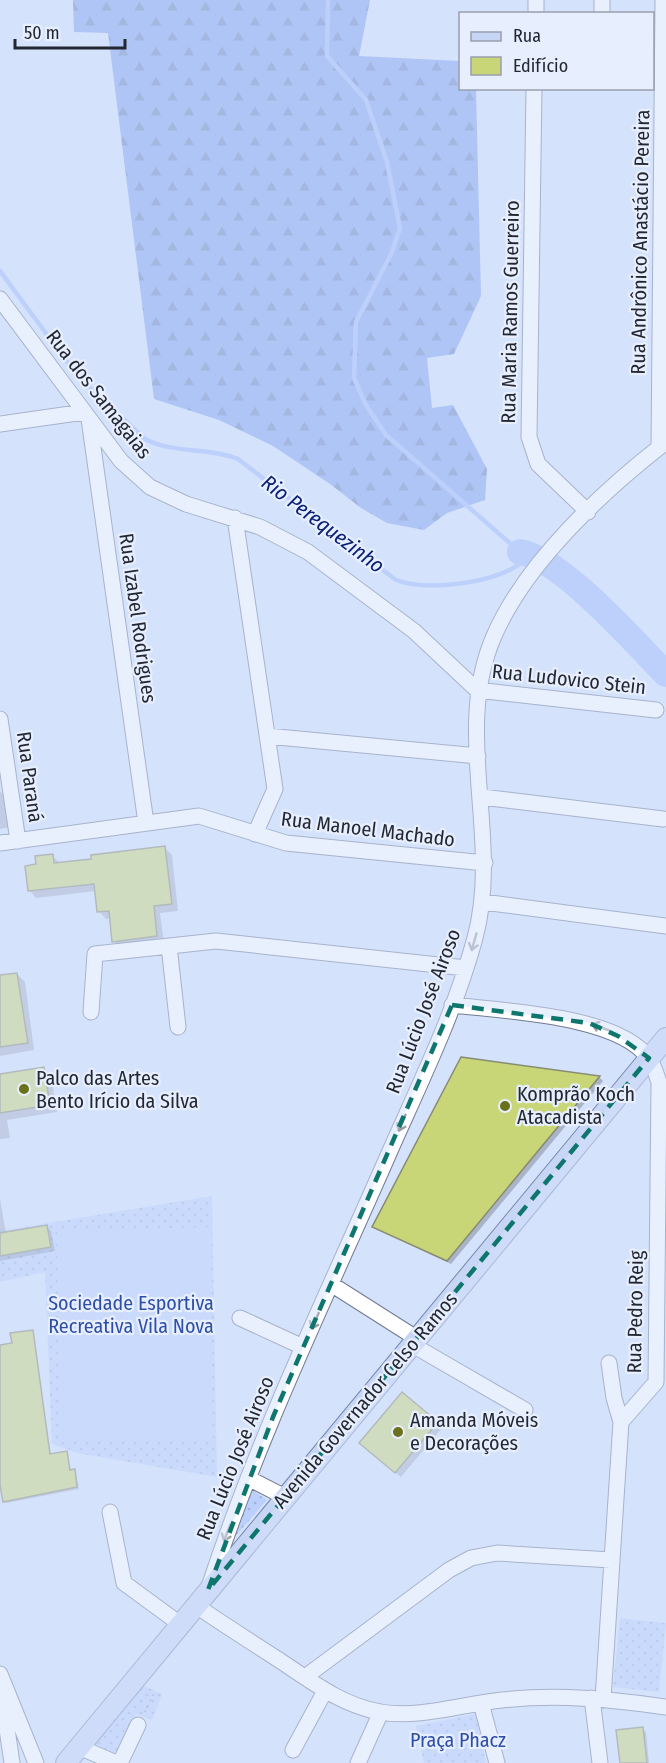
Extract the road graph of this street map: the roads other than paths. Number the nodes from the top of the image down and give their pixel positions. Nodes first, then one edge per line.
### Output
1 (663, 0) edge
2 (534, 90) edge
3 (0, 300) edge
4 (86, 415) junction
5 (0, 424) edge
6 (662, 445) edge
7 (588, 512) junction
8 (235, 518) junction
9 (477, 690) junction
10 (656, 710) dead end
11 (0, 719) edge
12 (267, 736) junction
13 (478, 756) junction
14 (482, 797) junction
15 (663, 819) dead end
16 (146, 823) junction
17 (255, 834) junction
18 (18, 841) junction
19 (0, 843) edge
20 (485, 863) junction
21 (483, 902) junction
22 (666, 926) edge
23 (169, 946) junction
24 (466, 968) junction
25 (452, 1005) junction
26 (91, 1012) dead end
27 (178, 1027) dead end
28 (666, 1038) edge
29 (649, 1058) junction
30 (662, 1082) edge
31 (331, 1284) junction
32 (240, 1318) dead end
33 (414, 1341) junction
34 (303, 1347) junction
35 (609, 1364) dead end
36 (525, 1410) dead end
37 (621, 1422) junction
38 (248, 1478) junction
39 (285, 1497) junction
40 (110, 1512) dead end
41 (611, 1560) junction
42 (202, 1597) junction
43 (180, 1624) junction
44 (0, 1676) edge
45 (305, 1677) junction
46 (326, 1691) junction
47 (598, 1698) junction
48 (481, 1702) junction
49 (666, 1707) edge
50 (381, 1712) junction
51 (138, 1725) road end
52 (79, 1747) junction
53 (293, 1750) dead end
54 (12, 1763) edge
55 (36, 1763) edge
56 (66, 1763) edge
57 (116, 1763) edge
58 (120, 1763) edge
59 (358, 1763) edge
60 (497, 1763) edge
61 (600, 1763) edge

1 - 6 street, Rua Andrônico Anastácio Pereira
2 - 7 street, Rua Maria Ramos Guerreiro
3 - 4 street, Rua dos Samagaias
4 - 5 street
4 - 8 street, Rua dos Samagaias
4 - 16 street, Rua Izabel Rodrigues
6 - 7 street, Rua Lúcio José Airoso
7 - 9 street, Rua Lúcio José Airoso
8 - 9 street, Rua dos Samagaias
8 - 12 street
9 - 10 street, Rua Ludovico Stein
9 - 13 street, Rua Lúcio José Airoso
11 - 18 street, Rua Paraná
12 - 13 street
12 - 17 street
13 - 14 street, Rua Lúcio José Airoso
14 - 15 street
14 - 20 street, Rua Lúcio José Airoso
16 - 17 street, Rua Manoel Machado
16 - 18 street, Rua Manoel Machado
17 - 20 street, Rua Manoel Machado
18 - 19 street, Rua Manoel Machado
20 - 21 street, Rua Lúcio José Airoso
21 - 22 street
21 -> 24 street, Rua Lúcio José Airoso
23 - 24 street
23 - 26 street
23 - 27 street
24 - 25 street, Rua Lúcio José Airoso
29 -> 25 street
25 -> 31 street, Rua Lúcio José Airoso
28 - 29 main road, Avenida Governador Celso Ramos
29 - 30 street, Rua Pedro Reig
29 - 33 main road, Avenida Governador Celso Ramos
30 - 37 street, Rua Pedro Reig
31 - 33 street
31 -> 34 street, Rua Lúcio José Airoso
32 - 34 street
33 - 36 street
33 - 39 main road, Avenida Governador Celso Ramos
34 - 38 street, Rua Lúcio José Airoso
35 - 37 street
37 - 41 street
38 - 39 street
38 -> 42 street, Rua Lúcio José Airoso
39 - 42 main road, Avenida Governador Celso Ramos
40 - 43 street
41 - 45 street
41 - 47 street
42 - 43 main road, Avenida Governador Celso Ramos
42 - 45 street
43 - 52 main road, Avenida Governador Celso Ramos
44 - 54 street
44 - 55 street
45 - 46 street
46 - 50 street
46 - 53 street
47 - 48 street
47 - 49 street
47 - 61 street
48 - 50 street
48 - 60 street
50 - 59 street
51 - 58 street
52 - 56 main road, Avenida Governador Celso Ramos
52 - 57 street

